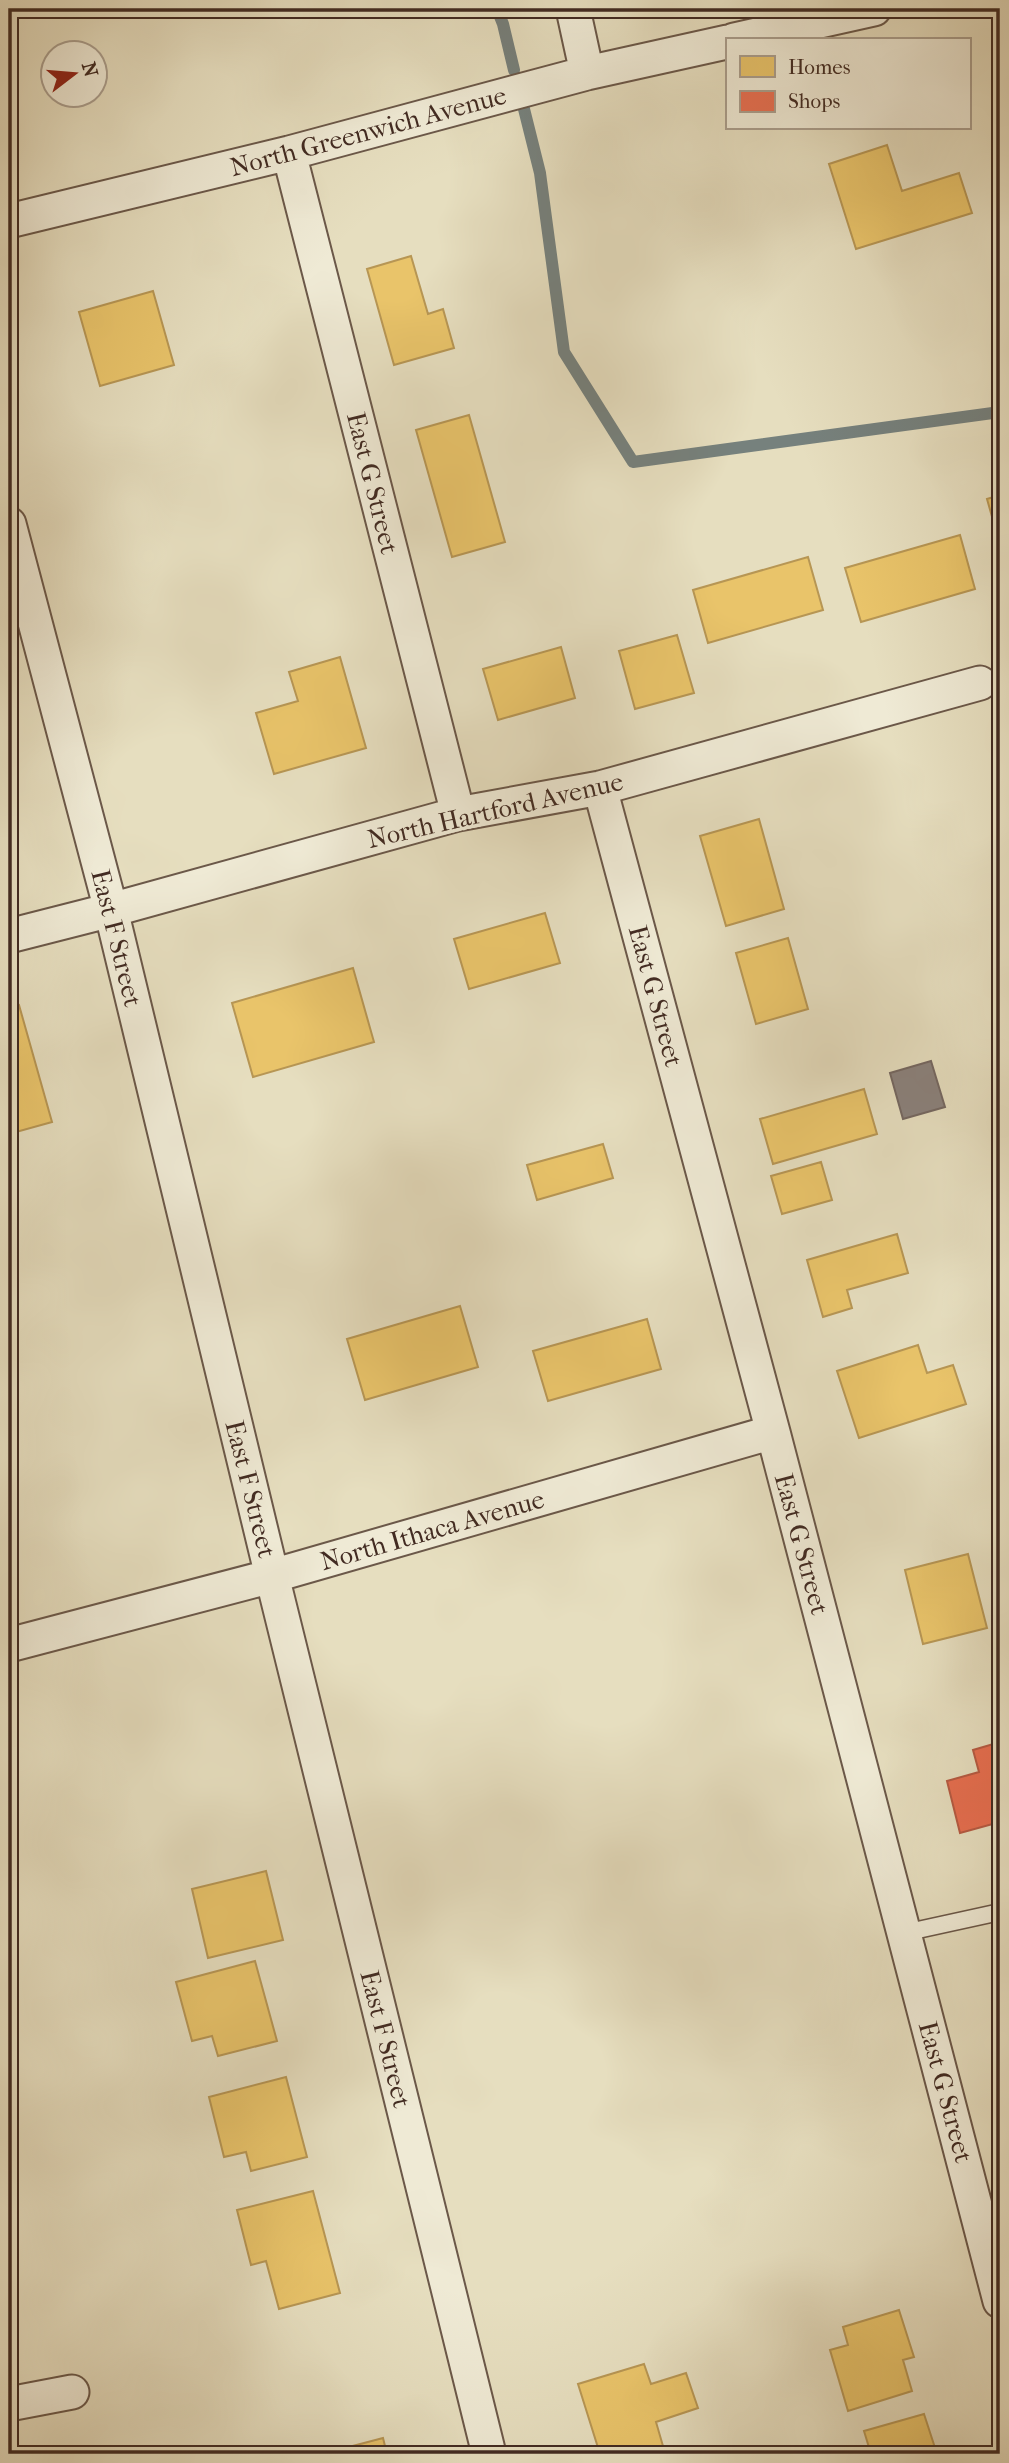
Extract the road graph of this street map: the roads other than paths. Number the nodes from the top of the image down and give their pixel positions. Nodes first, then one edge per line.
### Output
1 (573, 9) edge
2 (874, 9) edge
3 (743, 38) edge
4 (726, 42) edge
5 (587, 73) junction
6 (289, 153) junction
7 (9, 221) edge
8 (9, 524) edge
9 (980, 683) dead end
10 (600, 788) junction
11 (458, 814) junction
12 (111, 910) junction
13 (9, 936) edge
14 (773, 1432) junction
15 (272, 1576) junction
16 (9, 1645) edge
17 (1000, 1912) edge
18 (904, 1933) junction
19 (1000, 2301) edge
20 (72, 2392) dead end
21 (9, 2404) edge
22 (489, 2454) edge

1 - 5 street
2 - 3 street
4 - 5 street, North Greenwich Avenue
5 - 6 street, North Greenwich Avenue
6 - 7 street, North Greenwich Avenue
6 - 11 street, East G Street
8 - 12 street, East F Street
9 - 10 street, North Hartford Avenue
10 - 11 street, North Hartford Avenue
10 - 14 street, East G Street
11 - 12 street, North Hartford Avenue
12 - 13 street, North Hartford Avenue
12 - 15 street, East F Street
14 - 15 street, North Ithaca Avenue
14 - 18 street, East G Street
15 - 16 street, North Ithaca Avenue
15 - 22 street, East F Street
17 - 18 lane
18 - 19 street, East G Street
20 - 21 street

